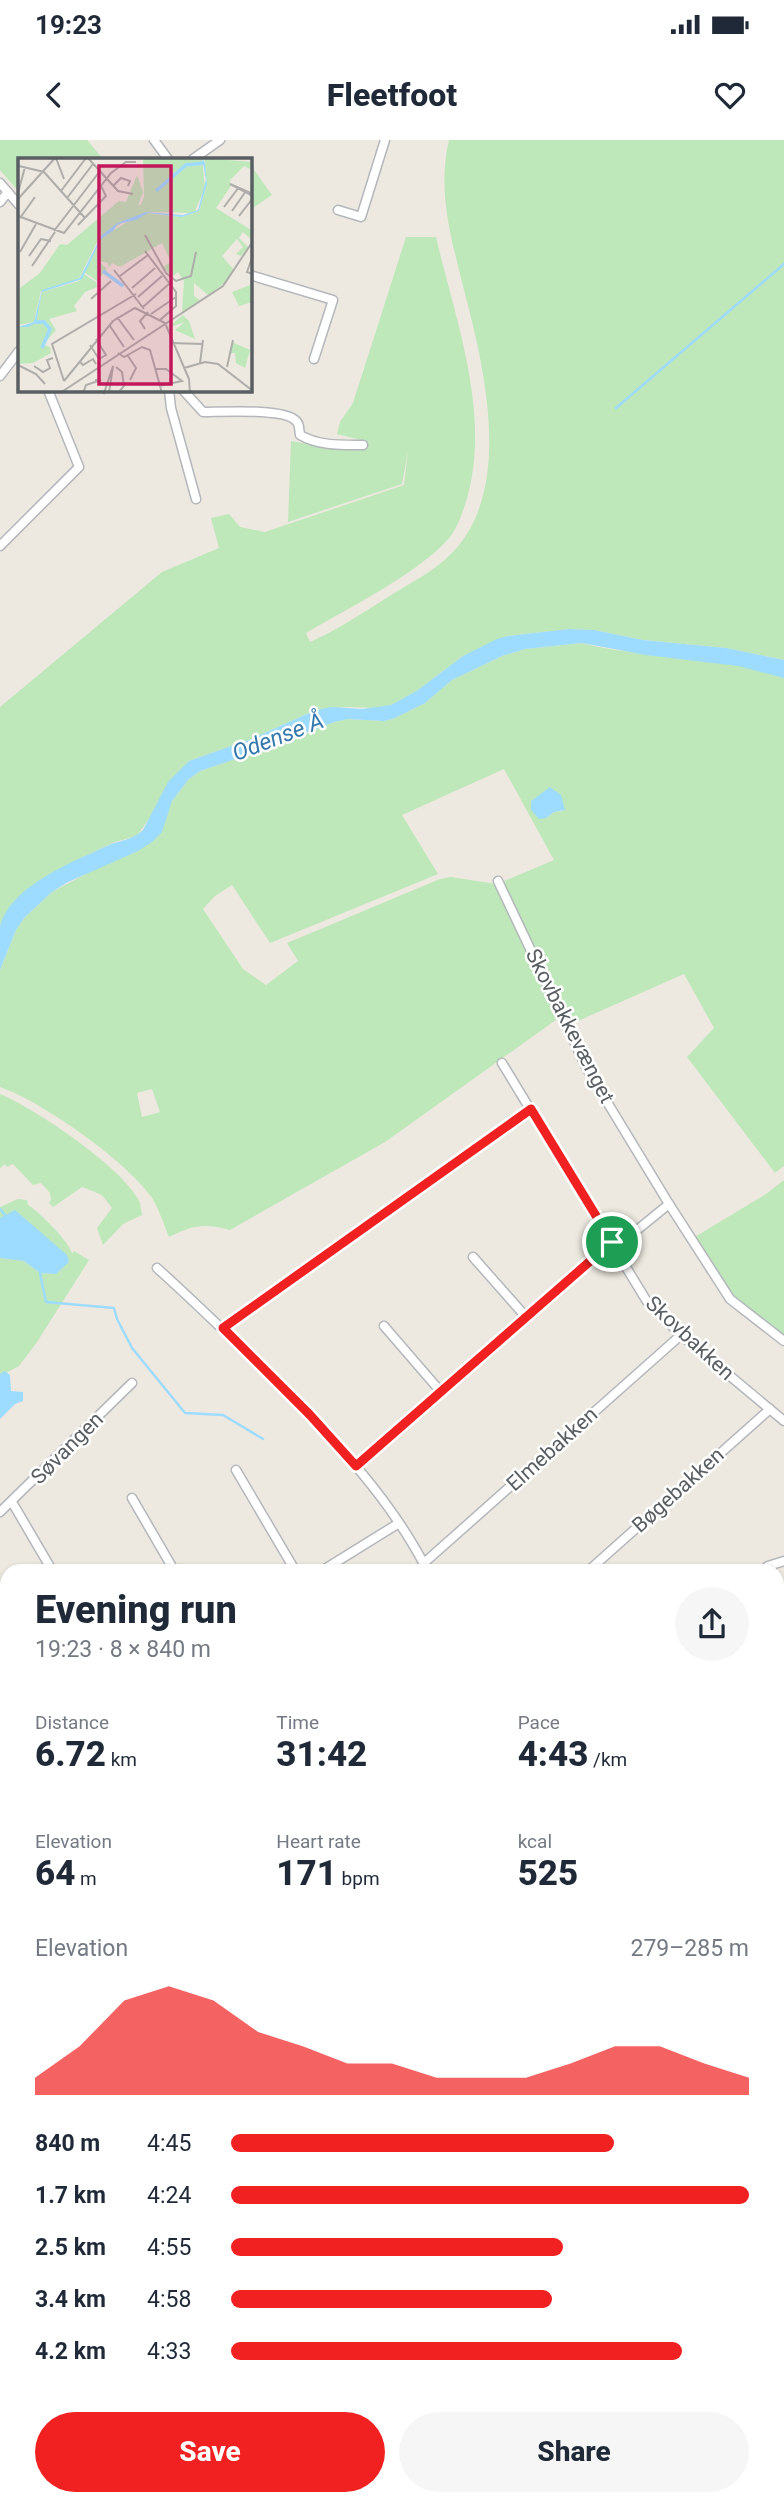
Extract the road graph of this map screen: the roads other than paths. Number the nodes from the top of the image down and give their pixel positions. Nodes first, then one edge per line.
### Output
1 (154, 140) edge
2 (220, 140) edge
3 (384, 140) edge
4 (167, 158) edge
5 (194, 158) edge
6 (0, 183) edge
7 (8, 192) junction
8 (0, 202) edge
9 (18, 204) edge
10 (338, 210) dead end
11 (252, 276) edge
12 (18, 353) edge
13 (314, 359) dead end
14 (0, 376) edge
15 (49, 392) edge
16 (169, 392) edge
17 (185, 392) edge
18 (363, 445) dead end
19 (196, 499) dead end
20 (0, 546) edge
21 (498, 881) dead end
22 (502, 1063) dead end
23 (531, 1109) junction
24 (669, 1204) junction
25 (613, 1245) junction
26 (473, 1257) dead end
27 (157, 1268) dead end
28 (526, 1317) junction
29 (384, 1326) dead end
30 (223, 1328) junction
31 (681, 1335) junction
32 (784, 1341) edge
33 (132, 1383) dead end
34 (441, 1392) junction
35 (770, 1409) junction
36 (784, 1421) edge
37 (356, 1466) junction
38 (236, 1470) dead end
39 (132, 1498) dead end
40 (12, 1502) junction
41 (0, 1512) edge
42 (399, 1523) junction
43 (424, 1563) joint
44 (48, 1564) edge
45 (171, 1564) edge
46 (291, 1564) edge
47 (333, 1564) edge
48 (596, 1564) edge

1 - 4 street
2 - 5 street
3 - 10 street
6 - 7 street
7 - 8 street
7 - 9 street
11 - 13 street
12 - 14 street
15 - 20 street
16 - 19 street
17 - 18 street
21 - 24 street, Skovbakkevænget
22 - 23 street, Skovbakken
23 - 25 street, Skovbakken
23 - 30 street
24 - 25 street
24 - 32 street, Skovbakkevænget
25 - 28 street
25 - 31 street, Skovbakken
26 - 28 street
27 - 30 street
28 - 34 street
29 - 34 street
30 - 37 street
31 - 35 street, Skovbakken
31 - 43 street, Elmebakken
33 - 40 street, Søvangen
34 - 37 street
35 - 36 street, Skovbakken
35 - 48 street, Bøgebakken
37 - 42 street
38 - 46 street
39 - 45 street
40 - 41 street, Søvangen
40 - 44 street
42 - 43 street
42 - 47 street

